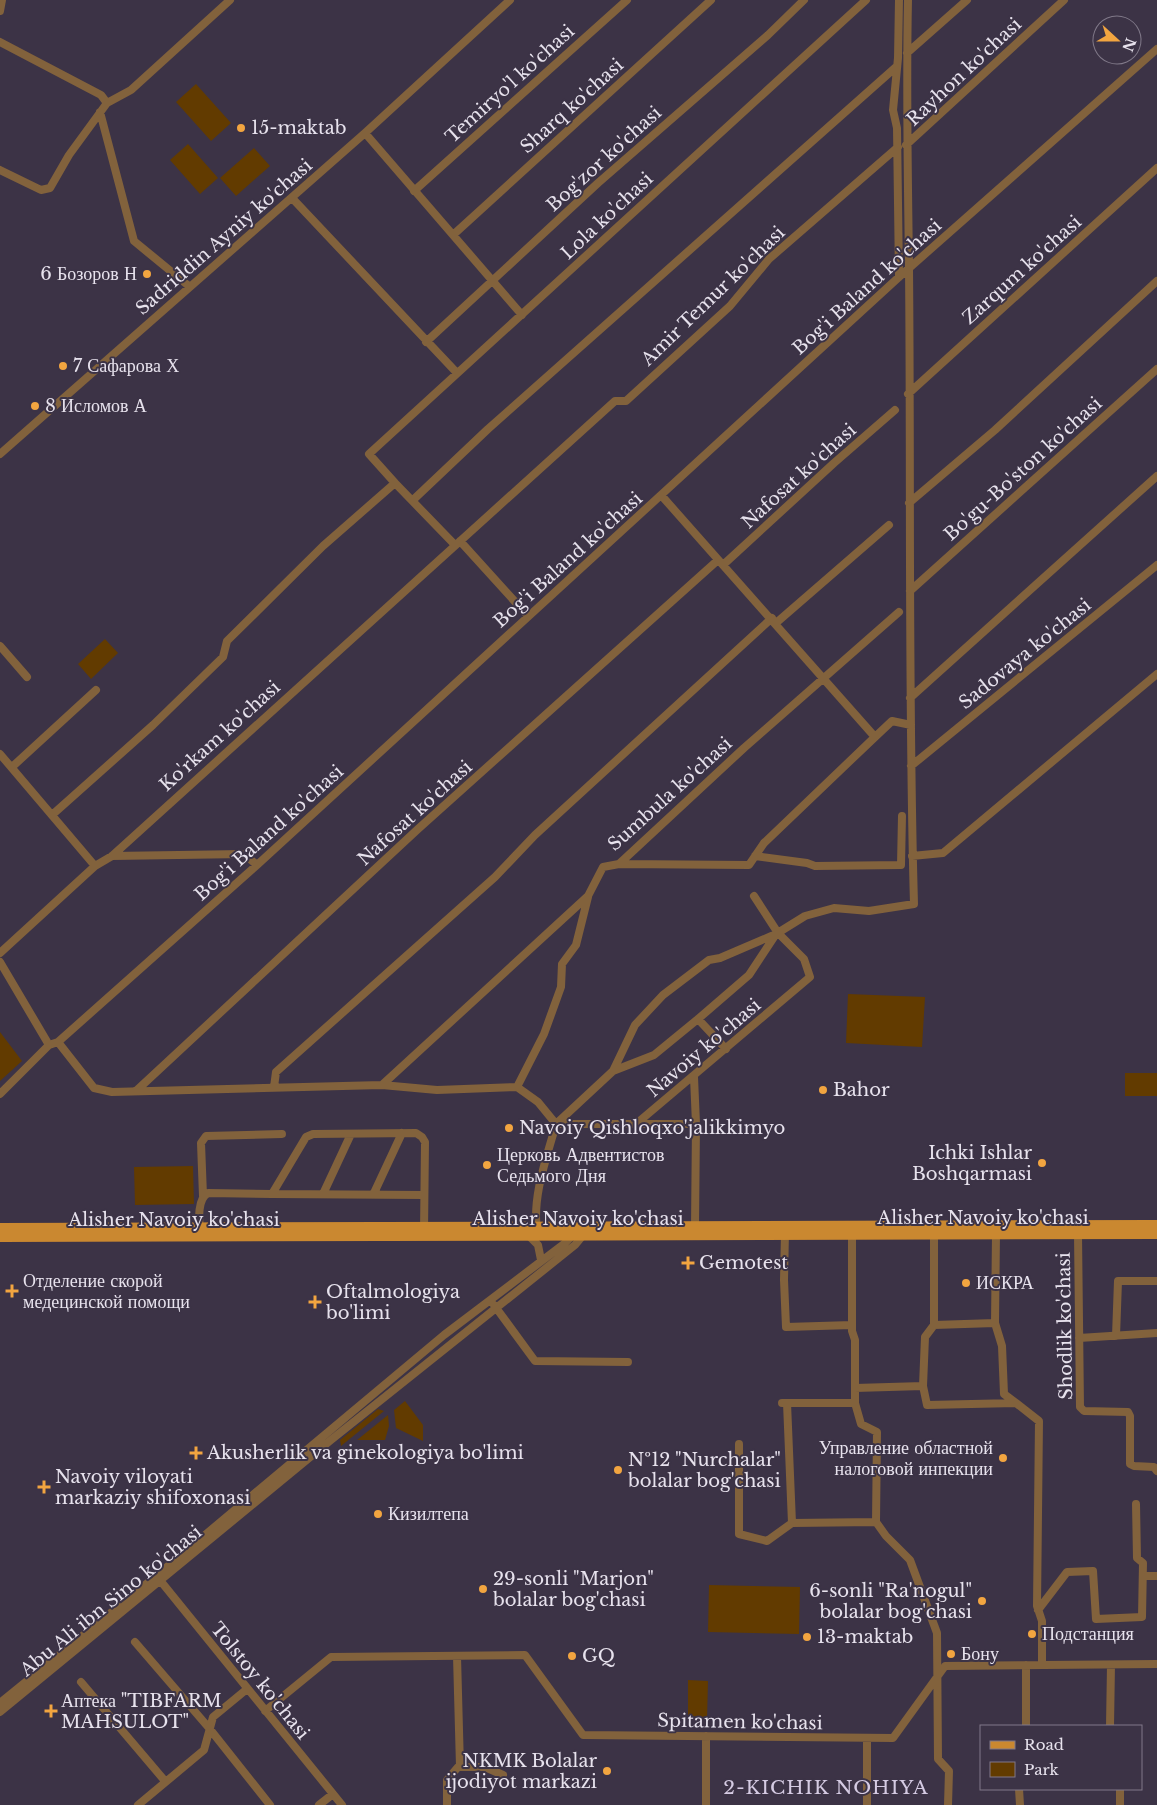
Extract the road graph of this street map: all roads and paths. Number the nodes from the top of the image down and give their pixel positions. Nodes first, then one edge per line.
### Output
1 (2, 0) edge
2 (230, 0) edge
3 (510, 0) edge
4 (627, 0) edge
5 (711, 0) edge
6 (804, 0) edge
7 (866, 0) edge
8 (898, 0) edge
9 (908, 0) edge
10 (967, 0) edge
11 (1064, 0) edge
12 (0, 11) edge
13 (0, 42) edge
14 (1157, 49) edge
15 (907, 53) junction
16 (896, 67) junction
17 (106, 103) junction
18 (100, 112) junction
19 (365, 133) junction
20 (902, 146) junction
21 (1157, 168) edge
22 (0, 170) edge
23 (414, 191) junction
24 (292, 198) junction
25 (453, 234) junction
26 (909, 268) junction
27 (899, 277) junction
28 (492, 281) junction
29 (1157, 281) edge
30 (190, 287) junction
31 (522, 315) junction
32 (426, 342) junction
33 (1157, 369) edge
34 (457, 373) junction
35 (908, 394) junction
36 (895, 410) dead end
37 (0, 454) edge
38 (1157, 476) edge
39 (395, 483) junction
40 (661, 495) junction
41 (412, 500) junction
42 (909, 503) junction
43 (889, 525) dead end
44 (457, 543) junction
45 (720, 563) junction
46 (1157, 565) edge
47 (910, 591) junction
48 (899, 612) dead end
49 (528, 616) junction
50 (774, 620) junction
51 (0, 646) edge
52 (1157, 674) edge
53 (27, 676) dead end
54 (823, 678) junction
55 (96, 690) dead end
56 (910, 698) junction
57 (911, 725) junction
58 (875, 737) junction
59 (0, 754) edge
60 (911, 766) junction
61 (12, 767) junction
62 (52, 815) junction
63 (902, 816) dead end
64 (112, 856) junction
65 (755, 856) junction
66 (912, 856) junction
67 (618, 864) junction
68 (258, 865) junction
69 (95, 866) junction
70 (588, 896) junction
71 (754, 896) dead end
72 (777, 933) junction
73 (0, 952) edge
74 (0, 962) edge
75 (698, 1018) junction
76 (58, 1042) junction
77 (49, 1045) junction
78 (726, 1049) junction
79 (613, 1071) junction
80 (694, 1077) junction
81 (382, 1085) junction
82 (274, 1087) junction
83 (516, 1087) junction
84 (136, 1091) junction
85 (0, 1094) edge
86 (556, 1124) junction
87 (636, 1124) junction
88 (696, 1124) junction
89 (402, 1133) junction
90 (282, 1134) dead end
91 (351, 1134) junction
92 (374, 1193) junction
93 (272, 1194) junction
94 (323, 1194) junction
95 (424, 1195) junction
96 (203, 1196) junction
97 (1157, 1225) edge
98 (695, 1227) junction
99 (0, 1228) edge
100 (424, 1231) junction
101 (784, 1231) junction
102 (852, 1231) junction
103 (200, 1232) junction
104 (580, 1232) junction
105 (535, 1233) junction
106 (934, 1234) junction
107 (996, 1234) junction
108 (1078, 1234) junction
109 (1157, 1234) edge
110 (0, 1237) edge
111 (541, 1260) junction
112 (1157, 1281) edge
113 (490, 1299) junction
114 (496, 1307) junction
115 (995, 1323) junction
116 (852, 1325) junction
117 (934, 1325) junction
118 (1157, 1333) edge
119 (1116, 1336) junction
120 (1079, 1338) junction
121 (628, 1362) dead end
122 (923, 1386) junction
123 (855, 1388) junction
124 (856, 1403) junction
125 (1016, 1403) junction
126 (739, 1444) dead end
127 (1157, 1471) edge
128 (1136, 1504) dead end
129 (792, 1522) junction
130 (876, 1522) junction
131 (1143, 1576) junction
132 (1157, 1576) edge
133 (158, 1579) junction
134 (1038, 1610) junction
135 (134, 1642) dead end
136 (457, 1656) junction
137 (1111, 1664) junction
138 (1157, 1664) edge
139 (1042, 1665) junction
140 (1026, 1666) junction
141 (939, 1675) junction
142 (81, 1682) dead end
143 (247, 1689) junction
144 (0, 1703) edge
145 (265, 1711) junction
146 (0, 1712) edge
147 (1026, 1725) edge
148 (1110, 1725) edge
149 (209, 1728) junction
150 (706, 1736) junction
151 (866, 1738) junction
152 (459, 1767) junction
153 (503, 1775) dead end
154 (166, 1781) junction
155 (1020, 1790) edge
156 (1120, 1790) edge
157 (333, 1794) junction
158 (138, 1805) edge
159 (270, 1805) edge
160 (319, 1805) edge
161 (342, 1805) edge
162 (448, 1805) edge
163 (706, 1805) edge
164 (867, 1805) edge
165 (948, 1805) edge
166 (1020, 1805) edge
167 (1120, 1805) edge

1 - 12 street
2 - 17 street
3 - 19 street, Sadriddin Ayniy ko'chasi
4 - 23 street, Temiryo'l ko'chasi
5 - 25 street, Sharq ko'chasi
6 - 28 street, Bog'zor ko'chasi
7 - 31 street, Lola ko'chasi
8 - 16 street
9 - 15 street
10 - 15 street
11 - 20 street, Rayhon ko'chasi
13 - 17 street
14 - 26 street, Bog'i Baland ko'chasi
15 - 20 street
16 - 20 street
16 - 41 street
17 - 18 street
18 - 22 street
18 - 30 street
19 - 23 street
19 - 24 street, Sadriddin Ayniy ko'chasi
20 - 26 street
20 - 27 street
20 - 44 street, Amir Temur ko'chasi
21 - 35 street, Zarqum ko'chasi
23 - 25 street
24 - 30 street, Sadriddin Ayniy ko'chasi
24 - 32 street
25 - 28 street
26 - 27 street, Bog'i Baland ko'chasi
26 - 35 street
27 - 40 street, Bog'i Baland ko'chasi
28 - 31 street
28 - 32 street, Bog'zor ko'chasi
29 - 42 street
30 - 37 street, Sadriddin Ayniy ko'chasi
31 - 34 street, Lola ko'chasi
32 - 34 street
33 - 47 street, Bo'gu-Bo'ston ko'chasi
34 - 39 street, Lola ko'chasi
35 - 42 street
36 - 45 street, Nafosat ko'chasi
38 - 56 street
39 - 41 street
39 - 62 street
40 - 45 street
40 - 49 street, Bog'i Baland ko'chasi
41 - 44 street
42 - 47 street
43 - 50 street
44 - 49 street
44 - 64 street, Ko'rkam ko'chasi
45 - 50 street
45 - 84 street, Nafosat ko'chasi
46 - 60 street, Sadovaya ko'chasi
47 - 56 street
48 - 54 street, Sumbula ko'chasi
49 - 68 street, Bog'i Baland ko'chasi
50 - 54 street
50 - 82 street
51 - 53 street
52 - 66 street
54 - 58 street
54 - 67 street, Sumbula ko'chasi
55 - 61 street
56 - 57 street
57 - 58 street
57 - 60 street
58 - 65 street
59 - 61 street
60 - 66 street
61 - 62 street
62 - 69 street
63 - 65 street
64 - 68 street
64 - 69 street, Ko'rkam ko'chasi
65 - 67 street
66 - 72 street
67 - 70 street, Sumbula ko'chasi
68 - 76 street, Bog'i Baland ko'chasi
69 - 73 street, Ko'rkam ko'chasi
70 - 81 street, Sumbula ko'chasi
70 - 83 street
71 - 72 street
72 - 75 street, Navoiy ko'chasi
72 - 78 street, Navoiy ko'chasi
72 - 79 street
74 - 77 street
75 - 78 street
75 - 79 street, Navoiy ko'chasi
76 - 77 street, Bog'i Baland ko'chasi
76 - 84 street
77 - 85 street, Bog'i Baland ko'chasi
78 - 80 street, Navoiy ko'chasi
79 - 86 street
80 - 87 street, Navoiy ko'chasi
80 - 88 street
81 - 82 street
81 - 83 street
82 - 84 street
83 - 86 street
86 - 87 street
86 - 105 street
87 - 88 street
88 - 98 street
89 - 91 street
89 - 92 street
89 - 95 street
90 - 96 street
91 - 93 street
91 - 94 street
92 - 94 street
92 - 95 street
93 - 94 street
93 - 96 street
95 - 100 street
96 - 103 street
97 - 102 main road, Alisher Navoiy ko'chasi
98 - 101 main road, Alisher Navoiy ko'chasi
98 - 104 main road, Alisher Navoiy ko'chasi
99 - 103 main road, Alisher Navoiy ko'chasi
100 - 103 main road, Alisher Navoiy ko'chasi
100 - 105 main road, Alisher Navoiy ko'chasi
101 - 102 main road, Alisher Navoiy ko'chasi
101 - 104 main road, Alisher Navoiy ko'chasi
101 - 116 street
102 - 106 main road, Alisher Navoiy ko'chasi
102 - 116 street
103 - 110 main road, Alisher Navoiy ko'chasi
104 - 105 main road, Alisher Navoiy ko'chasi
104 - 111 street, Abu Ali ibn Sino ko'chasi
104 - 114 street, Abu Ali ibn Sino ko'chasi
105 - 111 street
106 - 107 main road, Alisher Navoiy ko'chasi
106 - 117 street
107 - 108 main road, Alisher Navoiy ko'chasi
107 - 115 street
108 - 109 main road, Alisher Navoiy ko'chasi
108 - 120 street, Shodlik ko'chasi
111 - 113 street, Abu Ali ibn Sino ko'chasi
112 - 119 street
113 - 114 street
113 - 133 street, Abu Ali ibn Sino ko'chasi
114 - 121 street
114 - 133 street, Abu Ali ibn Sino ko'chasi
115 - 117 street
115 - 125 street
116 - 123 street
117 - 122 street
118 - 119 street
119 - 120 street
120 - 127 street, Shodlik ko'chasi
122 - 123 street
122 - 125 street
123 - 124 street
124 - 129 street
124 - 130 street
125 - 134 street, Shodlik ko'chasi
126 - 129 street
128 - 131 street
129 - 130 street
130 - 141 street
131 - 132 street
131 - 134 street
133 - 143 street, Tolstoy ko'chasi
133 - 144 street, Abu Ali ibn Sino ko'chasi
133 - 146 street, Abu Ali ibn Sino ko'chasi
134 - 139 street, Shodlik ko'chasi
135 - 149 street
136 - 145 street, Spitamen ko'chasi
136 - 150 street, Spitamen ko'chasi
136 - 152 street
137 - 138 street, Spitamen ko'chasi
137 - 139 street, Spitamen ko'chasi
137 - 148 street
139 - 140 street, Spitamen ko'chasi
140 - 141 street, Spitamen ko'chasi
140 - 147 street
141 - 151 street, Spitamen ko'chasi
141 - 165 street
142 - 154 street
143 - 145 street, Tolstoy ko'chasi
143 - 149 street
145 - 157 street, Tolstoy ko'chasi
149 - 154 street
149 - 159 street
150 - 151 street, Spitamen ko'chasi
150 - 163 street
151 - 164 street
152 - 153 street
152 - 162 street
154 - 158 street
155 - 166 street
156 - 167 street
157 - 160 street
157 - 161 street, Tolstoy ko'chasi

